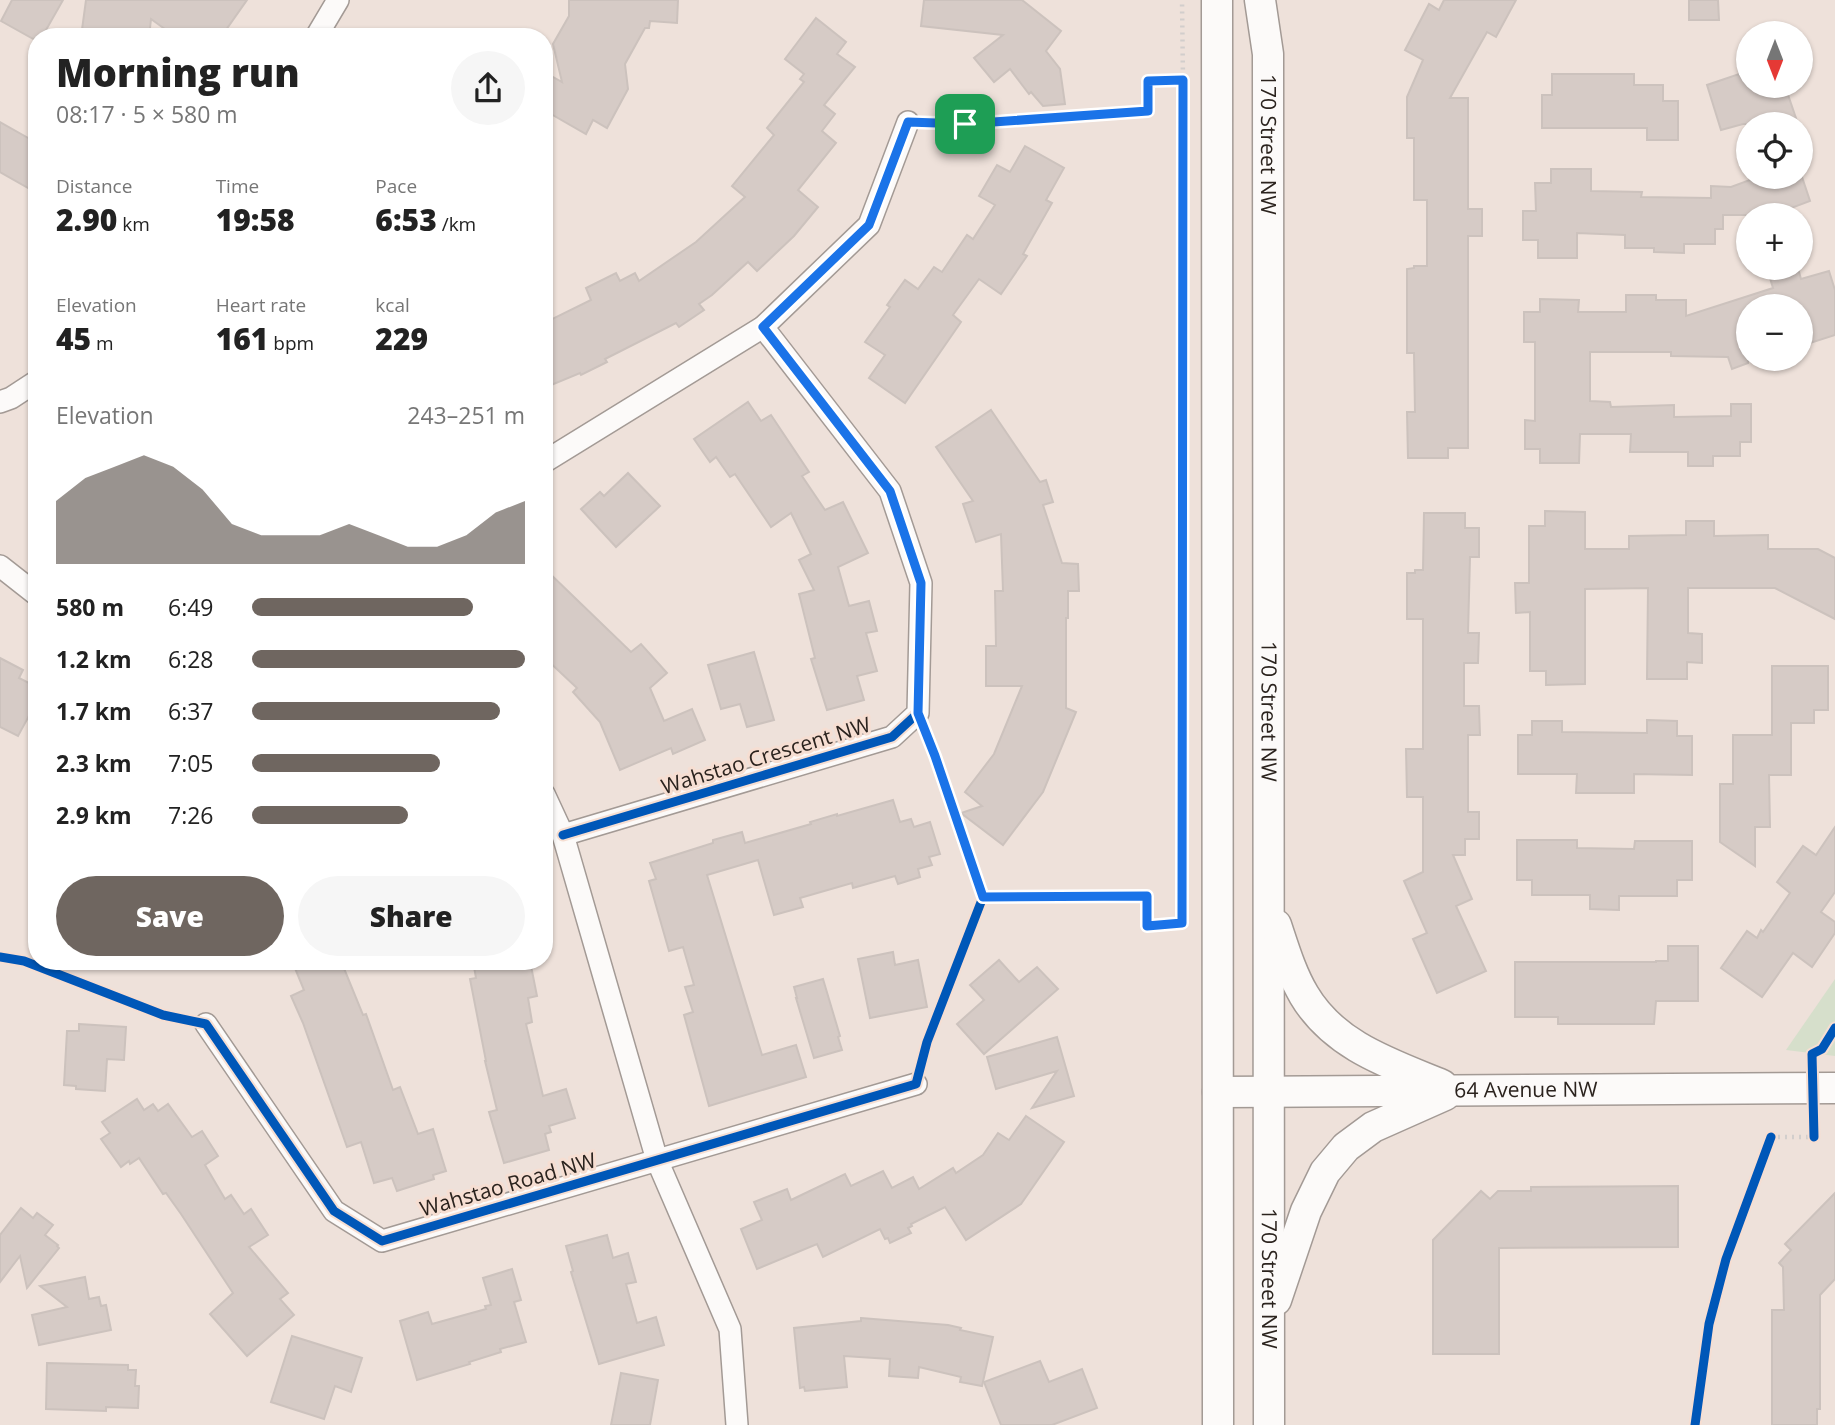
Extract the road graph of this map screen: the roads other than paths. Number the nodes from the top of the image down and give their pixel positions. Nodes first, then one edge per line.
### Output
1 (338, 0) edge
2 (1217, 0) edge
3 (1260, 0) edge
4 (1282, 0) edge
5 (321, 28) edge
6 (1268, 54) junction
7 (908, 122) road end
8 (763, 327) junction
9 (28, 387) edge
10 (0, 402) edge
11 (553, 456) edge
12 (0, 566) edge
13 (28, 588) edge
14 (553, 813) edge
15 (563, 835) junction
16 (1267, 901) junction
17 (206, 1024) dead end
18 (916, 1084) dead end
19 (1824, 1088) edge
20 (1456, 1090) junction
21 (1268, 1091) junction
22 (1218, 1092) junction
23 (657, 1160) junction
24 (1269, 1320) junction
25 (737, 1425) edge
26 (1218, 1425) edge
27 (1269, 1425) edge

1 - 5 street
2 - 22 main road
3 - 6 main road, 170 Street NW
4 - 6 main road
6 - 16 main road, 170 Street NW
7 - 8 street
8 - 11 street
8 - 15 street, Wahstao Crescent NW
9 - 10 street
12 - 13 street
14 - 15 street
15 - 23 street
16 - 20 main road
16 - 21 main road, 170 Street NW
17 - 23 street, Wahstao Road NW
18 - 23 street, Wahstao Road NW
19 - 20 main road, 64 Avenue NW
20 - 21 main road, 64 Avenue NW
20 - 24 main road
21 - 22 main road, 64 Avenue NW
21 - 24 main road, 170 Street NW
22 - 26 main road
23 - 25 street
24 - 27 main road, 170 Street NW

